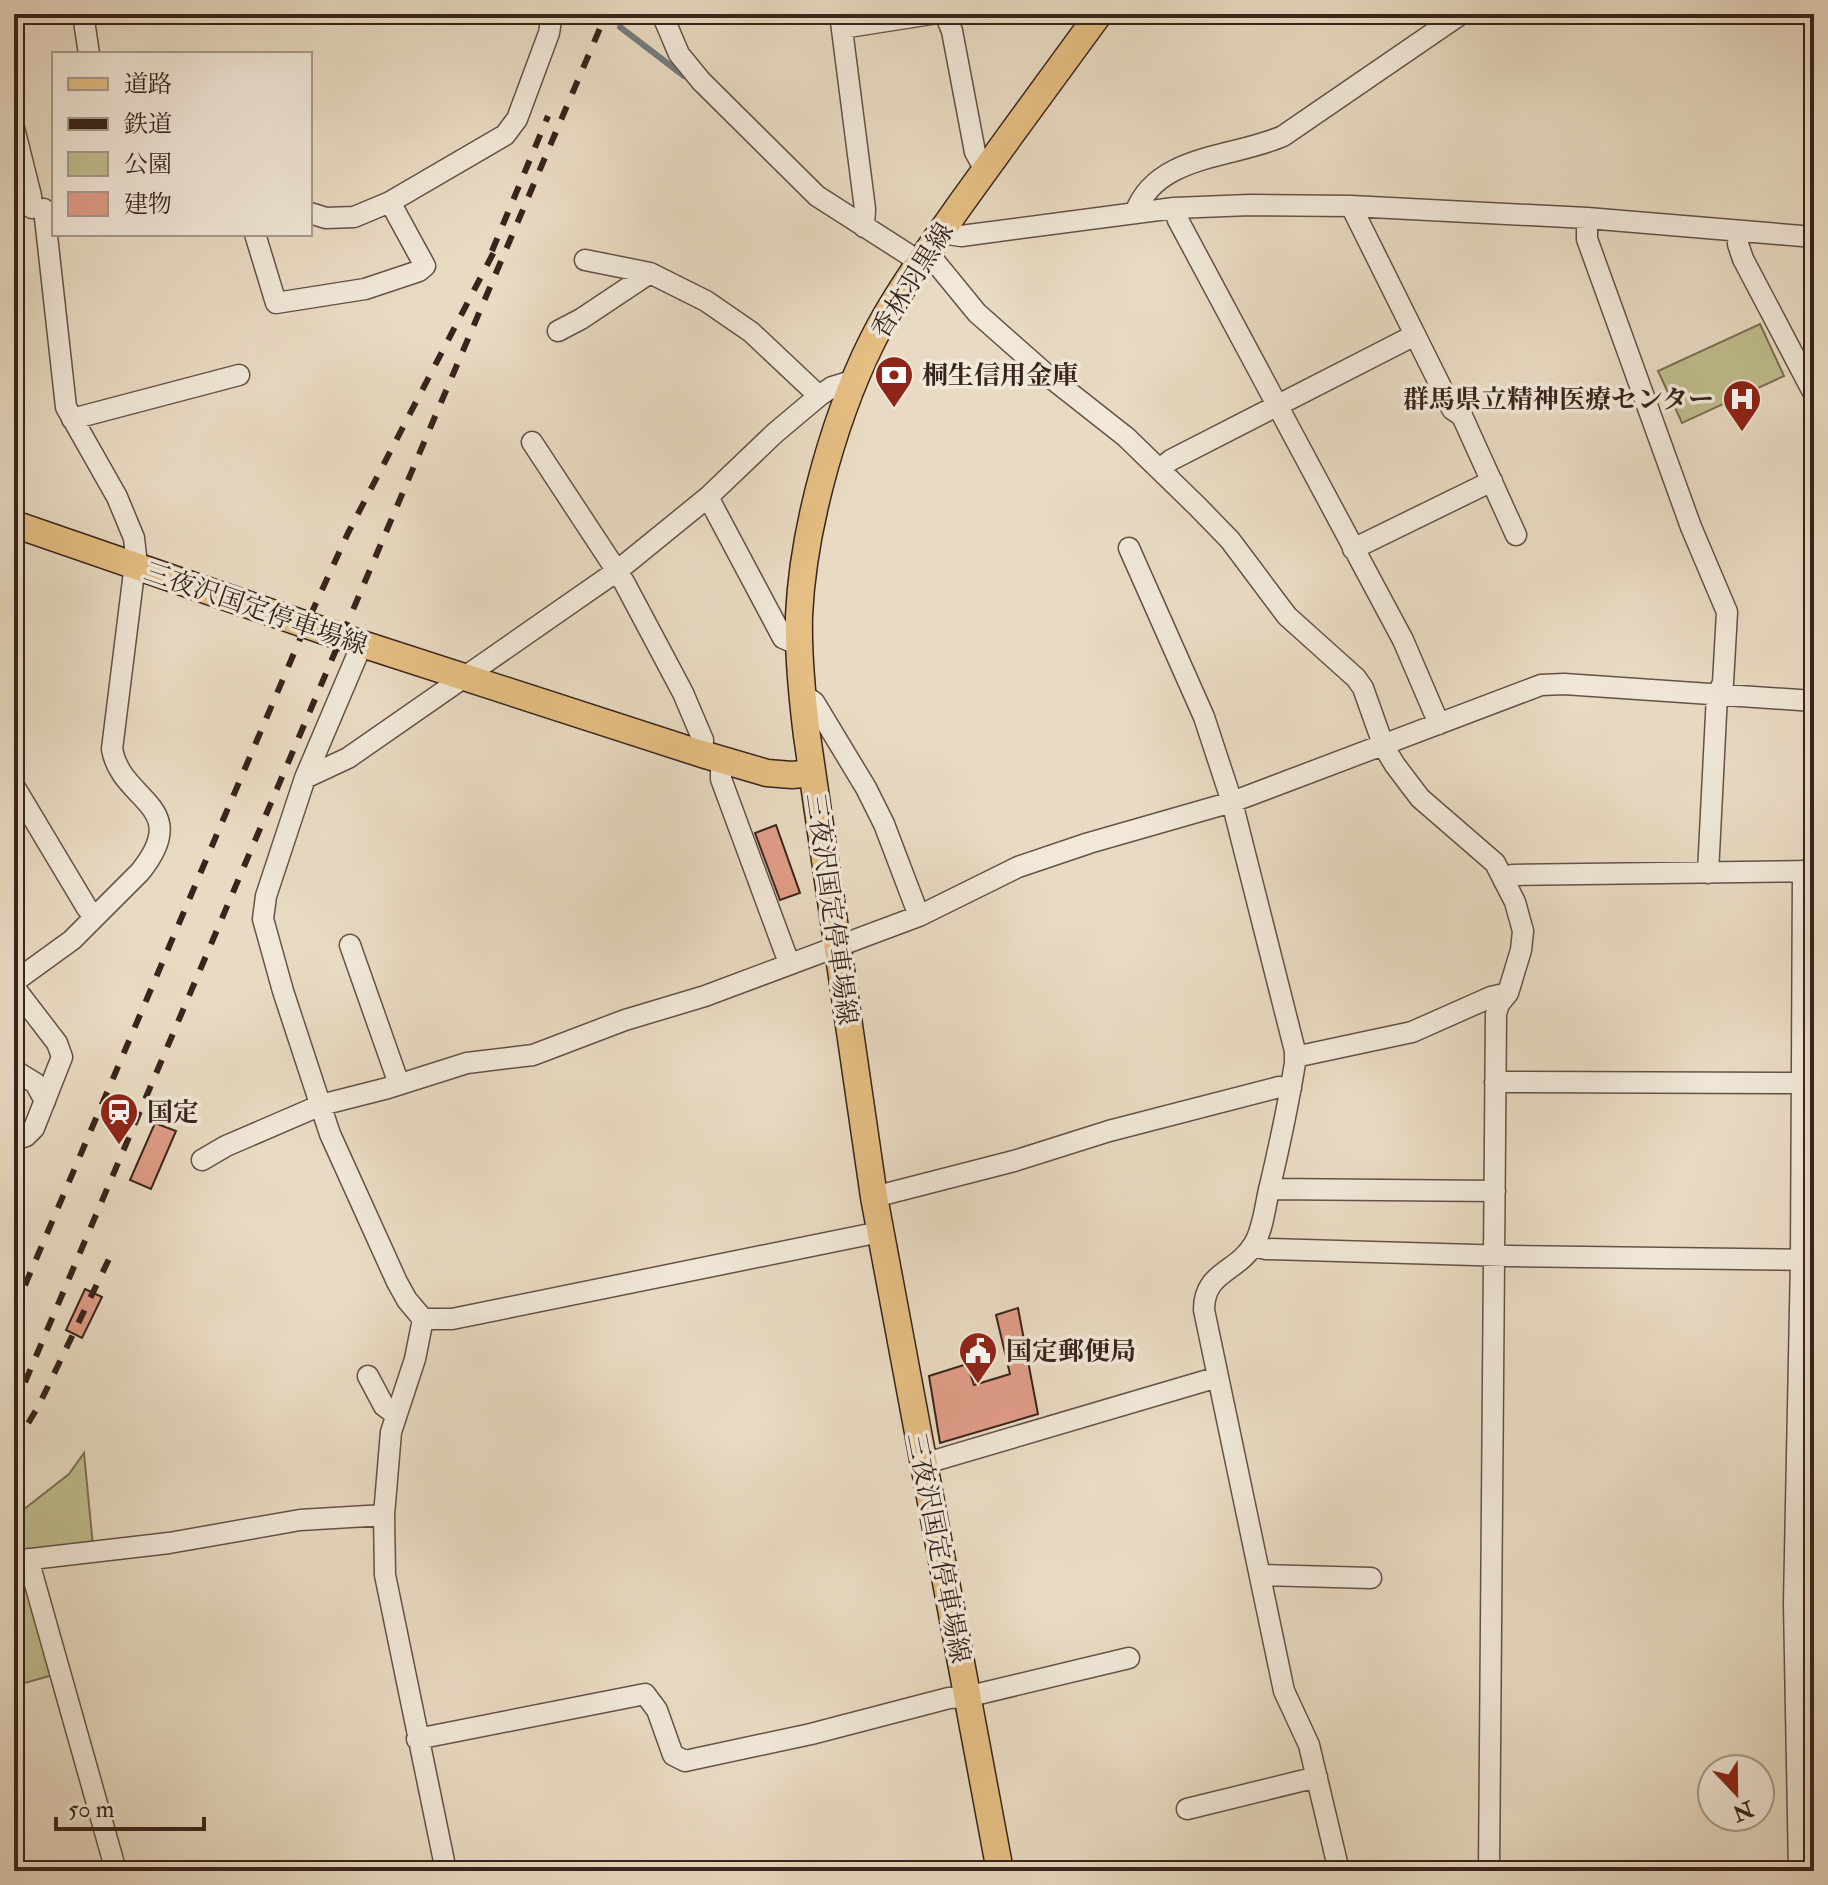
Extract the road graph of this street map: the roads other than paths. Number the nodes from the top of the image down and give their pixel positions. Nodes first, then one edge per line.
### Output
1 (83, 14) edge
2 (662, 14) edge
3 (931, 14) edge
4 (945, 14) edge
5 (1099, 14) edge
6 (1461, 14) edge
7 (554, 16) edge
8 (841, 21) edge
9 (89, 52) edge
10 (14, 128) edge
11 (985, 170) junction
12 (390, 202) junction
13 (1351, 206) junction
14 (1174, 208) junction
15 (36, 209) edge
16 (312, 213) edge
17 (1135, 213) junction
18 (1587, 218) junction
19 (864, 227) junction
20 (1739, 231) junction
21 (256, 236) edge
22 (1814, 237) edge
23 (929, 249) junction
24 (585, 260) dead end
25 (650, 273) junction
26 (558, 331) dead end
27 (1415, 335) junction
28 (239, 375) dead end
29 (855, 380) junction
30 (1814, 394) edge
31 (819, 396) junction
32 (1277, 406) junction
33 (72, 419) junction
34 (532, 442) dead end
35 (1160, 469) junction
36 (1492, 481) junction
37 (708, 497) junction
38 (14, 524) edge
39 (1516, 535) dead end
40 (1129, 548) dead end
41 (1353, 549) junction
42 (135, 566) junction
43 (617, 571) junction
44 (362, 644) junction
45 (799, 645) junction
46 (466, 677) junction
47 (802, 694) junction
48 (1717, 695) junction
49 (1814, 701) edge
50 (1439, 724) junction
51 (1384, 747) junction
52 (712, 757) junction
53 (812, 773) junction
54 (305, 778) junction
55 (14, 786) edge
56 (1232, 802) junction
57 (1808, 871) edge
58 (1708, 873) junction
59 (1504, 881) junction
60 (919, 916) junction
61 (95, 917) junction
62 (350, 945) dead end
63 (837, 946) junction
64 (789, 963) junction
65 (14, 984) edge
66 (1508, 993) junction
67 (1295, 1057) junction
68 (14, 1070) edge
69 (1806, 1072) edge
70 (1495, 1082) junction
71 (399, 1084) junction
72 (1291, 1088) junction
73 (45, 1101) junction
74 (321, 1105) junction
75 (14, 1140) edge
76 (202, 1160) dead end
77 (1269, 1189) junction
78 (1495, 1191) junction
79 (874, 1197) junction
80 (880, 1232) junction
81 (1253, 1246) junction
82 (1495, 1256) junction
83 (1808, 1260) edge
84 (423, 1319) junction
85 (368, 1376) dead end
86 (1218, 1377) junction
87 (395, 1414) junction
88 (923, 1464) junction
89 (384, 1515) junction
90 (21, 1560) edge
91 (1260, 1575) junction
92 (1371, 1578) dead end
93 (1129, 1658) dead end
94 (966, 1697) junction
95 (417, 1739) junction
96 (1317, 1777) junction
97 (1187, 1809) dead end
98 (116, 1871) edge
99 (446, 1871) edge
100 (1000, 1871) edge
101 (1339, 1871) edge
102 (1489, 1871) edge
103 (1799, 1871) edge

1 - 9 street
2 - 19 street
3 - 8 street
4 - 11 street
5 - 11 main road, 香林羽黒線
6 - 17 street
7 - 12 street
8 - 19 street
10 - 15 street
11 - 23 main road, 香林羽黒線
12 - 16 street
12 - 21 street
13 - 14 street
13 - 18 street
13 - 27 street
14 - 17 street
14 - 32 street
15 - 33 street
17 - 23 street
18 - 20 street
18 - 48 street
19 - 23 street
20 - 22 street
20 - 30 street
23 - 29 main road, 香林羽黒線
23 - 35 street
24 - 25 street
25 - 26 street
25 - 31 street
27 - 32 street
27 - 36 street
28 - 33 street
29 - 31 street
29 - 45 main road, 香林羽黒線
31 - 37 street
32 - 35 street
32 - 41 street
33 - 42 street
34 - 43 street
35 - 51 street
36 - 39 street
36 - 41 street
37 - 43 street
37 - 45 street
38 - 42 main road, 三夜沢国定停車場線
40 - 56 street
41 - 50 street
42 - 44 main road, 三夜沢国定停車場線
42 - 61 street
43 - 46 street
43 - 52 street
44 - 46 main road, 三夜沢国定停車場線
44 - 54 street
45 - 47 main road, 香林羽黒線
46 - 52 main road, 三夜沢国定停車場線
46 - 54 street
47 - 53 main road, 香林羽黒線
47 - 60 street
48 - 49 street
48 - 50 street
48 - 58 street
50 - 51 street
51 - 56 street
51 - 59 street
52 - 53 main road, 三夜沢国定停車場線
52 - 64 street
53 - 63 main road, 三夜沢国定停車場線
54 - 74 street
55 - 61 street
56 - 60 street
56 - 67 street
57 - 58 street
57 - 69 street
58 - 59 street
59 - 66 street
60 - 63 street
61 - 65 street
62 - 71 street
63 - 64 street
63 - 79 main road, 三夜沢国定停車場線
64 - 71 street
65 - 73 street
66 - 67 street
66 - 70 street
67 - 72 street
68 - 73 street
69 - 70 street
69 - 83 street
70 - 78 street
71 - 74 street
72 - 77 street
72 - 79 street
73 - 75 street
74 - 76 street
74 - 84 street
77 - 78 street
77 - 81 street
78 - 82 street
79 - 80 main road, 三夜沢国定停車場線
80 - 84 street
80 - 88 main road, 三夜沢国定停車場線
81 - 82 street
81 - 86 street
82 - 83 street
82 - 102 street
83 - 103 street
84 - 87 street
85 - 87 street
86 - 88 street
86 - 91 street
87 - 89 street
88 - 94 main road, 三夜沢国定停車場線
89 - 90 street
89 - 95 street
90 - 98 street
91 - 92 street
91 - 96 street
93 - 94 street
94 - 95 street
94 - 100 main road, 三夜沢国定停車場線
95 - 99 street
96 - 97 street
96 - 101 street

